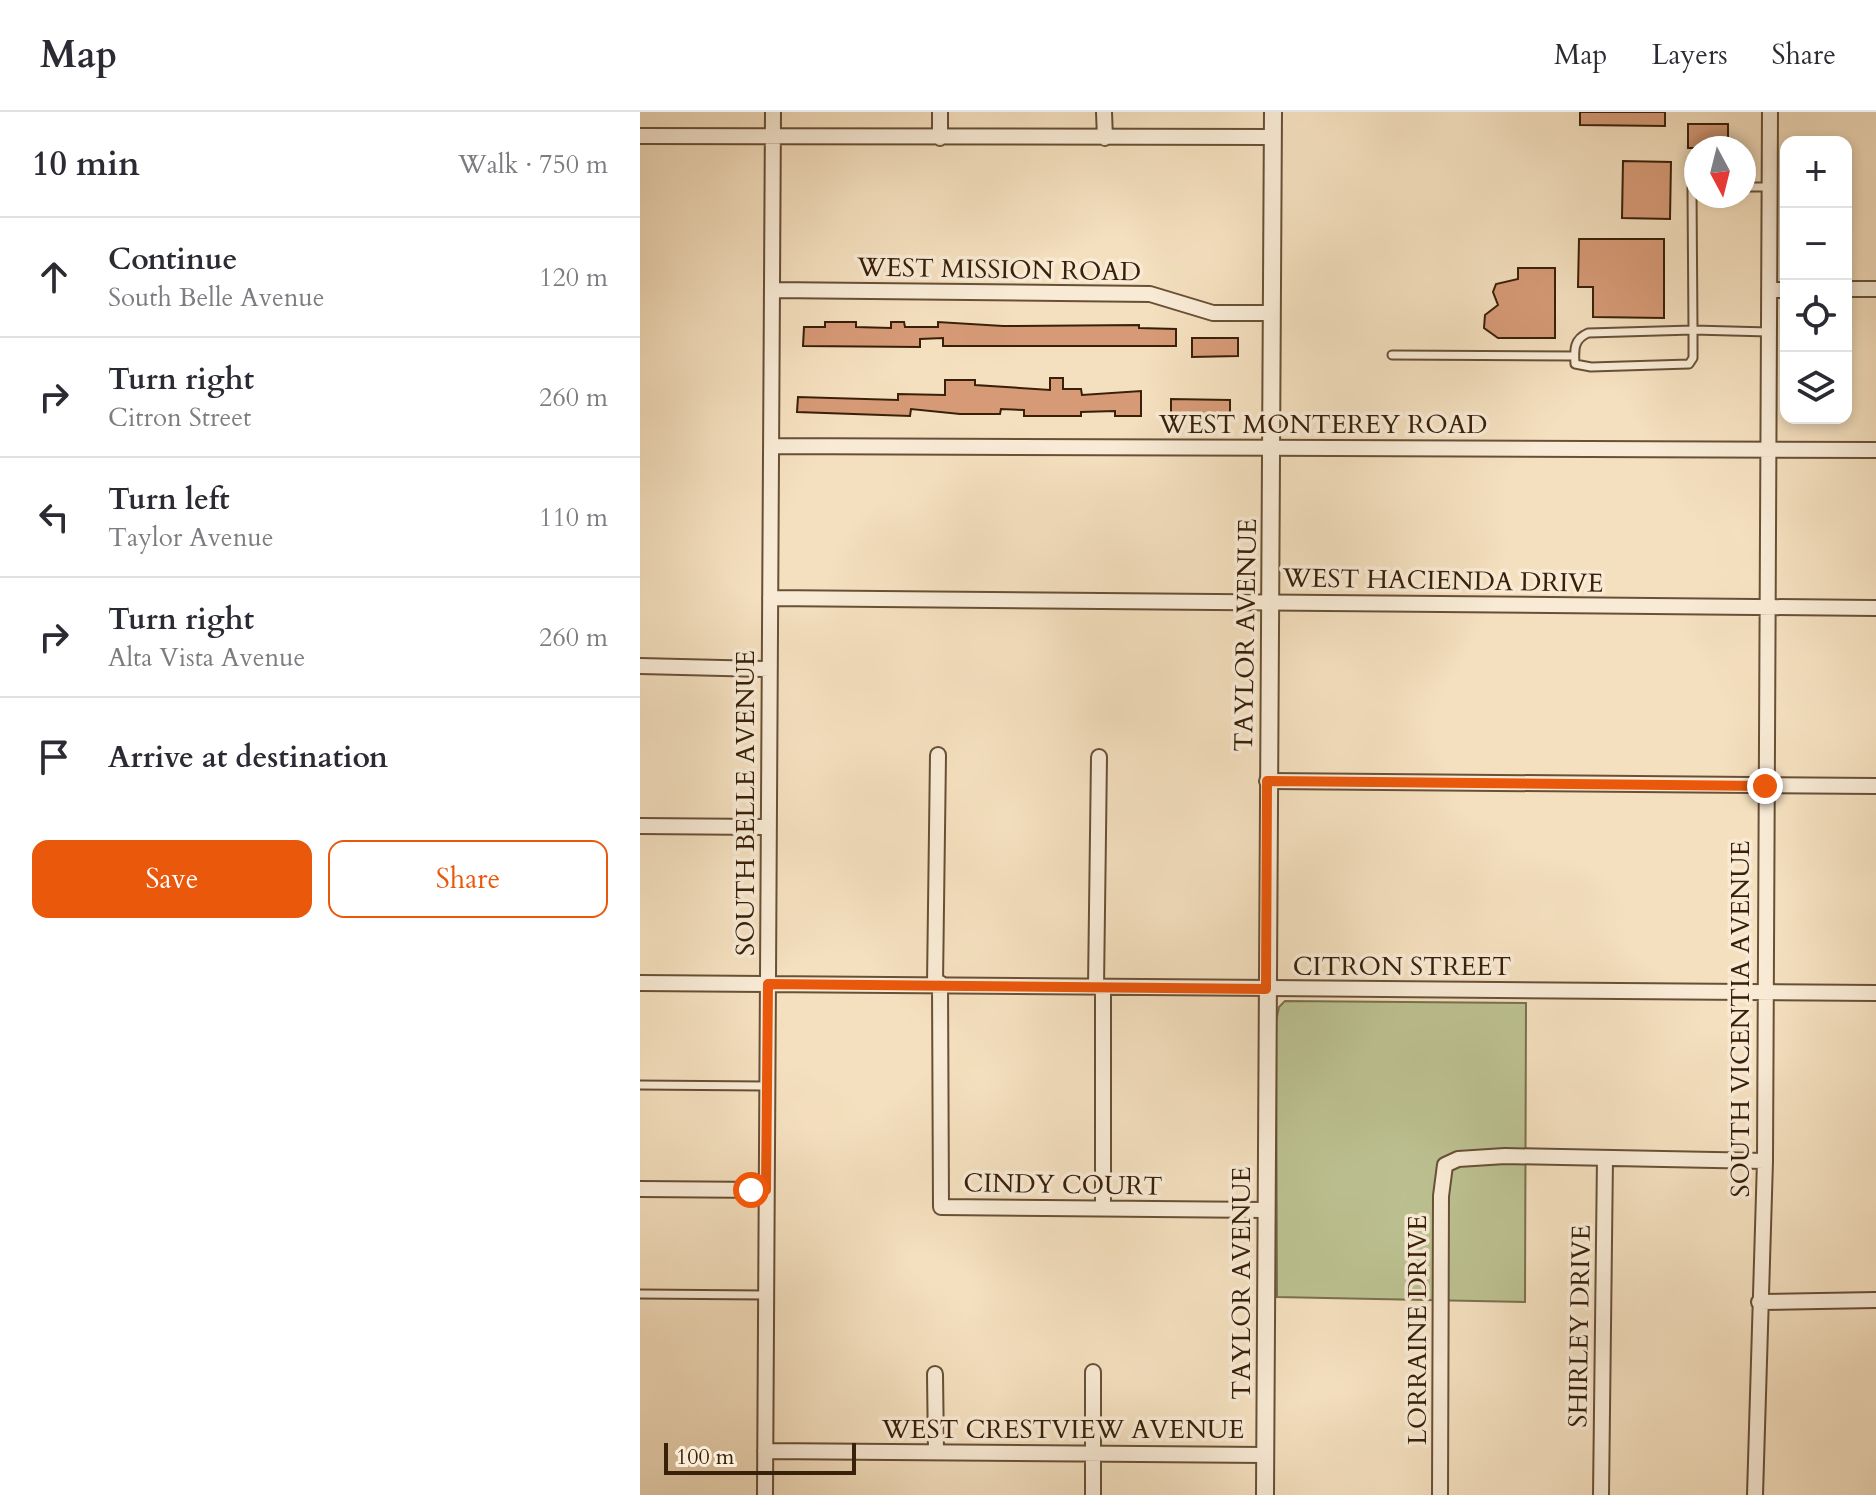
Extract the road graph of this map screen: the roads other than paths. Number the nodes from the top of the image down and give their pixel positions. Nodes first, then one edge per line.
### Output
1 (773, 112) edge
2 (940, 112) edge
3 (1104, 112) edge
4 (1273, 112) edge
5 (1770, 112) edge
6 (640, 136) edge
7 (772, 136) junction
8 (1272, 137) junction
9 (940, 138) junction
10 (1105, 138) junction
11 (1756, 187) edge
12 (1770, 187) junction
13 (1692, 208) edge
14 (1852, 289) edge
15 (1876, 289) edge
16 (772, 290) junction
17 (1769, 290) junction
18 (1780, 290) edge
19 (1272, 313) junction
20 (1693, 330) junction
21 (1769, 332) junction
22 (1392, 355) dead end
23 (1574, 356) junction
24 (771, 446) junction
25 (1272, 448) junction
26 (1769, 449) junction
27 (1876, 450) edge
28 (770, 598) junction
29 (1271, 603) junction
30 (1766, 607) junction
31 (1876, 608) edge
32 (640, 666) edge
33 (769, 669) junction
34 (938, 755) dead end
35 (1099, 757) dead end
36 (1267, 781) junction
37 (1765, 786) junction
38 (1876, 786) edge
39 (640, 826) edge
40 (769, 827) junction
41 (640, 983) edge
42 (938, 983) junction
43 (768, 984) junction
44 (1099, 987) junction
45 (1266, 989) junction
46 (1766, 992) junction
47 (1876, 993) edge
48 (640, 1085) edge
49 (767, 1086) junction
50 (1605, 1158) junction
51 (1765, 1161) junction
52 (640, 1189) edge
53 (766, 1190) junction
54 (1103, 1208) junction
55 (1265, 1210) junction
56 (640, 1294) edge
57 (766, 1295) junction
58 (1876, 1300) edge
59 (1759, 1302) junction
60 (1093, 1372) dead end
61 (935, 1374) dead end
62 (765, 1451) junction
63 (936, 1452) junction
64 (1094, 1452) junction
65 (1265, 1455) junction
66 (765, 1495) edge
67 (1093, 1495) edge
68 (1265, 1495) edge
69 (1440, 1495) edge
70 (1601, 1495) edge
71 (1755, 1495) edge

1 - 7 street, SOUTH BELLE AVENUE
2 - 9 street
3 - 10 street
4 - 8 street, TAYLOR AVENUE
5 - 12 street, SOUTH VICENTIA AVENUE
6 - 7 street
7 - 9 street
7 - 16 street, SOUTH BELLE AVENUE
8 - 10 street
8 - 19 street, TAYLOR AVENUE
9 - 10 street
11 - 12 lane
12 - 17 street, SOUTH VICENTIA AVENUE
13 - 20 lane
14 - 15 street
16 - 19 street, WEST MISSION ROAD
16 - 24 street, SOUTH BELLE AVENUE
17 - 18 street
17 - 21 street, SOUTH VICENTIA AVENUE
19 - 25 street, TAYLOR AVENUE
20 - 21 lane
20 - 23 lane
20 - 23 lane
21 - 26 street, SOUTH VICENTIA AVENUE
22 - 23 lane
24 - 25 street, WEST MONTEREY ROAD
24 - 28 street, SOUTH BELLE AVENUE
25 - 26 street, WEST MONTEREY ROAD
25 - 29 street, TAYLOR AVENUE
26 - 27 street, WEST MONTEREY ROAD
26 - 30 street, SOUTH VICENTIA AVENUE
28 - 29 street, WEST HACIENDA DRIVE
28 - 33 street, SOUTH BELLE AVENUE
29 - 30 street, WEST HACIENDA DRIVE
29 - 36 street, TAYLOR AVENUE
30 - 31 street, WEST HACIENDA DRIVE
30 - 37 street, SOUTH VICENTIA AVENUE
32 - 33 street
33 - 40 street, SOUTH BELLE AVENUE
34 - 42 street
35 - 44 street
36 - 37 street
36 - 45 street, TAYLOR AVENUE
37 - 38 street
37 - 46 street, SOUTH VICENTIA AVENUE
39 - 40 street
40 - 43 street, SOUTH BELLE AVENUE
41 - 43 street, CITRON STREET
42 - 43 street, CITRON STREET
42 - 44 street, CITRON STREET
42 - 54 street, CINDY COURT
43 - 49 street, SOUTH BELLE AVENUE
44 - 45 street, CITRON STREET
44 - 54 street
45 - 46 street, CITRON STREET
45 - 55 street, TAYLOR AVENUE
46 - 47 street, CITRON STREET
46 - 51 street, SOUTH VICENTIA AVENUE
48 - 49 lane
49 - 53 street, SOUTH BELLE AVENUE
50 - 51 street
50 - 69 street, LORRAINE DRIVE
50 - 70 street, SHIRLEY DRIVE
51 - 59 street, SOUTH VICENTIA AVENUE
52 - 53 street
53 - 57 street, SOUTH BELLE AVENUE
54 - 55 street, CINDY COURT
55 - 65 street, TAYLOR AVENUE
56 - 57 lane
57 - 62 street, SOUTH BELLE AVENUE
58 - 59 street
59 - 71 street, SOUTH VICENTIA AVENUE
60 - 64 street
61 - 63 street
62 - 63 street, WEST CRESTVIEW AVENUE
62 - 66 street, SOUTH BELLE AVENUE
63 - 64 street, WEST CRESTVIEW AVENUE
64 - 65 street, WEST CRESTVIEW AVENUE
64 - 67 street
65 - 68 street, TAYLOR AVENUE

